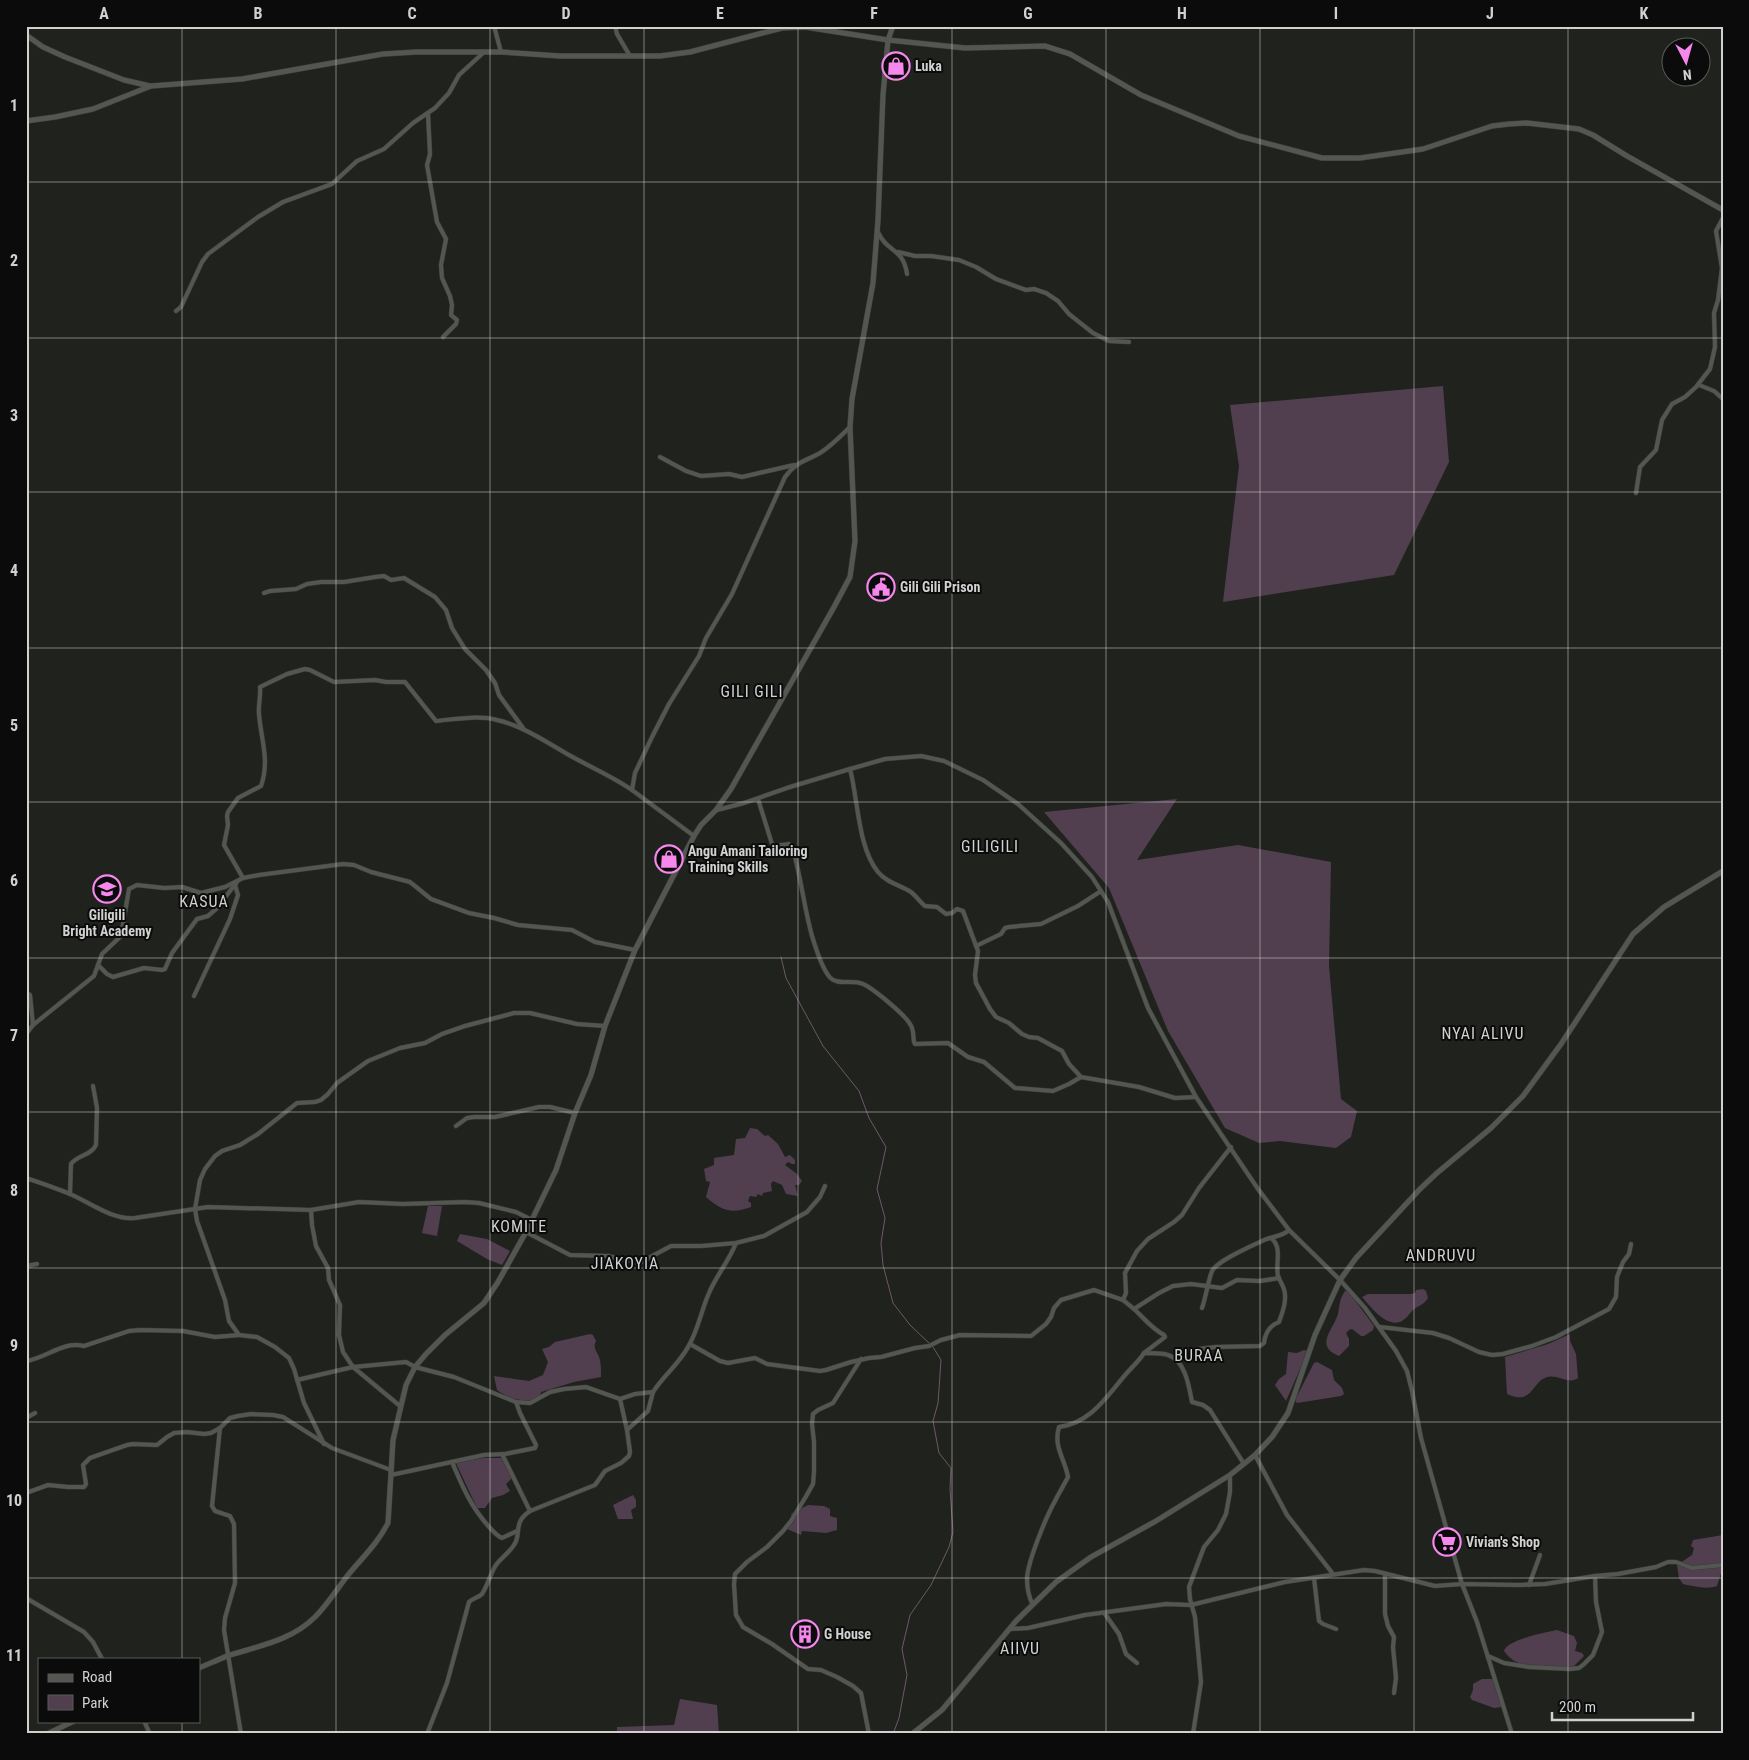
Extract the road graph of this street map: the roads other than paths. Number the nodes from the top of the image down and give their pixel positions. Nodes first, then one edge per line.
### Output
1 (494, 26) edge
2 (616, 26) edge
3 (774, 26) edge
4 (830, 26) edge
5 (893, 26) edge
6 (782, 28) junction
7 (836, 31) junction
8 (26, 35) edge
9 (888, 40) junction
10 (501, 52) junction
11 (483, 53) junction
12 (630, 56) junction
13 (151, 86) junction
14 (428, 114) junction
15 (26, 121) edge
16 (1723, 210) edge
17 (1723, 218) edge
18 (877, 230) junction
19 (898, 252) junction
20 (907, 274) dead end
21 (176, 311) dead end
22 (443, 337) dead end
23 (1129, 342) dead end
24 (1699, 385) junction
25 (1723, 399) edge
26 (850, 427) junction
27 (660, 457) dead end
28 (794, 465) junction
29 (1636, 493) dead end
30 (264, 593) dead end
31 (523, 728) junction
32 (850, 768) junction
33 (632, 790) junction
34 (758, 799) junction
35 (716, 810) junction
36 (694, 836) junction
37 (1723, 871) edge
38 (243, 878) junction
39 (236, 884) junction
40 (1101, 891) junction
41 (976, 946) junction
42 (635, 950) junction
43 (98, 965) junction
44 (26, 992) edge
45 (194, 996) dead end
46 (33, 1025) junction
47 (605, 1026) junction
48 (26, 1034) edge
49 (1081, 1077) junction
50 (92, 1086) dead end
51 (1196, 1097) junction
52 (575, 1113) junction
53 (456, 1126) dead end
54 (1231, 1148) junction
55 (26, 1178) edge
56 (825, 1186) dead end
57 (70, 1194) junction
58 (195, 1209) junction
59 (311, 1210) junction
60 (532, 1220) junction
61 (1289, 1230) junction
62 (526, 1232) junction
63 (1271, 1238) junction
64 (736, 1243) junction
65 (1630, 1244) dead end
66 (37, 1264) dead end
67 (26, 1266) edge
68 (1279, 1278) junction
69 (1340, 1280) junction
70 (1209, 1285) junction
71 (1123, 1300) junction
72 (1202, 1308) dead end
73 (1134, 1310) junction
74 (1380, 1327) junction
75 (239, 1335) junction
76 (690, 1344) junction
77 (1144, 1353) junction
78 (1175, 1359) junction
79 (861, 1360) junction
80 (26, 1361) edge
81 (352, 1367) junction
82 (415, 1368) junction
83 (297, 1380) junction
84 (653, 1392) junction
85 (620, 1399) junction
86 (516, 1402) junction
87 (400, 1406) junction
88 (35, 1413) dead end
89 (26, 1418) edge
90 (220, 1428) junction
91 (626, 1430) junction
92 (324, 1444) junction
93 (502, 1454) junction
94 (1255, 1455) junction
95 (452, 1462) junction
96 (1244, 1464) junction
97 (391, 1472) junction
98 (1230, 1475) junction
99 (26, 1493) edge
100 (530, 1511) junction
101 (517, 1531) junction
102 (1540, 1555) dead end
103 (1723, 1565) edge
104 (1333, 1574) junction
105 (1384, 1574) junction
106 (1595, 1576) junction
107 (1314, 1578) junction
108 (1462, 1584) junction
109 (1529, 1585) junction
110 (26, 1598) edge
111 (1033, 1605) junction
112 (1191, 1605) junction
113 (1105, 1614) junction
114 (1010, 1629) junction
115 (1336, 1629) dead end
116 (228, 1656) junction
117 (1488, 1656) junction
118 (101, 1658) edge
119 (1137, 1663) dead end
120 (200, 1668) edge
121 (1394, 1693) dead end
122 (72, 1722) edge
123 (144, 1722) edge
124 (47, 1734) edge
125 (150, 1734) edge
126 (241, 1734) edge
127 (427, 1734) edge
128 (869, 1734) edge
129 (912, 1734) edge
130 (1193, 1734) edge
131 (1512, 1734) edge

1 - 10 street
2 - 12 street
3 - 6 street
4 - 7 street
5 - 9 street
6 - 7 street
6 - 12 street
7 - 9 street
8 - 13 street
9 - 16 street
9 - 18 street
10 - 11 street
10 - 12 street
11 - 13 street
11 - 14 street
13 - 15 street
14 - 21 street
14 - 22 street
17 - 24 street
18 - 19 street
18 - 26 street
19 - 20 street
19 - 23 street
24 - 25 street
24 - 29 street
26 - 28 street
26 - 35 street
27 - 28 street
28 - 33 street
30 - 31 street
31 - 33 street
31 - 38 street
32 - 34 street
32 - 40 street
32 - 41 street
33 - 36 street
34 - 35 street
34 - 49 street
35 - 36 street
36 - 42 street
37 - 69 street
38 - 39 street
38 - 42 street
39 - 43 street
39 - 43 street
39 - 45 street
40 - 41 street
40 - 51 street
41 - 49 street
42 - 47 street
43 - 46 street
44 - 46 street
46 - 48 street
47 - 52 street
47 - 58 street
49 - 51 street
50 - 57 street
51 - 54 street
52 - 53 street
52 - 60 street
54 - 61 street
54 - 71 street
55 - 57 street
56 - 64 street
57 - 58 street
58 - 59 street
58 - 75 street
59 - 60 street
59 - 81 street
60 - 62 street
61 - 63 street
61 - 69 street
62 - 64 street
62 - 82 street
63 - 68 street
63 - 70 street
64 - 76 street
65 - 74 street
66 - 67 street
68 - 70 street
68 - 78 street
69 - 74 street
69 - 94 street
70 - 72 street
70 - 73 street
71 - 73 street
71 - 79 street
73 - 77 street
74 - 108 street
75 - 80 street
75 - 83 street
76 - 79 street
76 - 84 street
77 - 78 street
77 - 111 street
78 - 96 street
79 - 128 street
81 - 82 street
81 - 83 street
81 - 87 street
82 - 86 street
82 - 87 street
83 - 92 street
84 - 85 street
84 - 91 street
85 - 86 street
85 - 91 street
86 - 93 street
87 - 97 street
88 - 89 street
90 - 92 street
90 - 99 street
90 - 116 street
91 - 100 street
92 - 97 street
93 - 95 street
93 - 100 street
94 - 96 street
94 - 104 street
95 - 97 street
95 - 101 street
96 - 98 street
97 - 116 street
98 - 111 street
98 - 112 street
100 - 101 street
101 - 127 street
102 - 109 street
103 - 106 street
104 - 105 street
104 - 107 street
105 - 108 street
105 - 121 street
106 - 109 street
106 - 117 street
107 - 112 street
107 - 115 street
108 - 109 street
108 - 117 street
110 - 118 street
111 - 114 street
112 - 113 street
112 - 130 street
113 - 114 street
113 - 119 street
114 - 129 street
116 - 120 street
116 - 126 street
117 - 131 street
122 - 124 street
123 - 125 street

